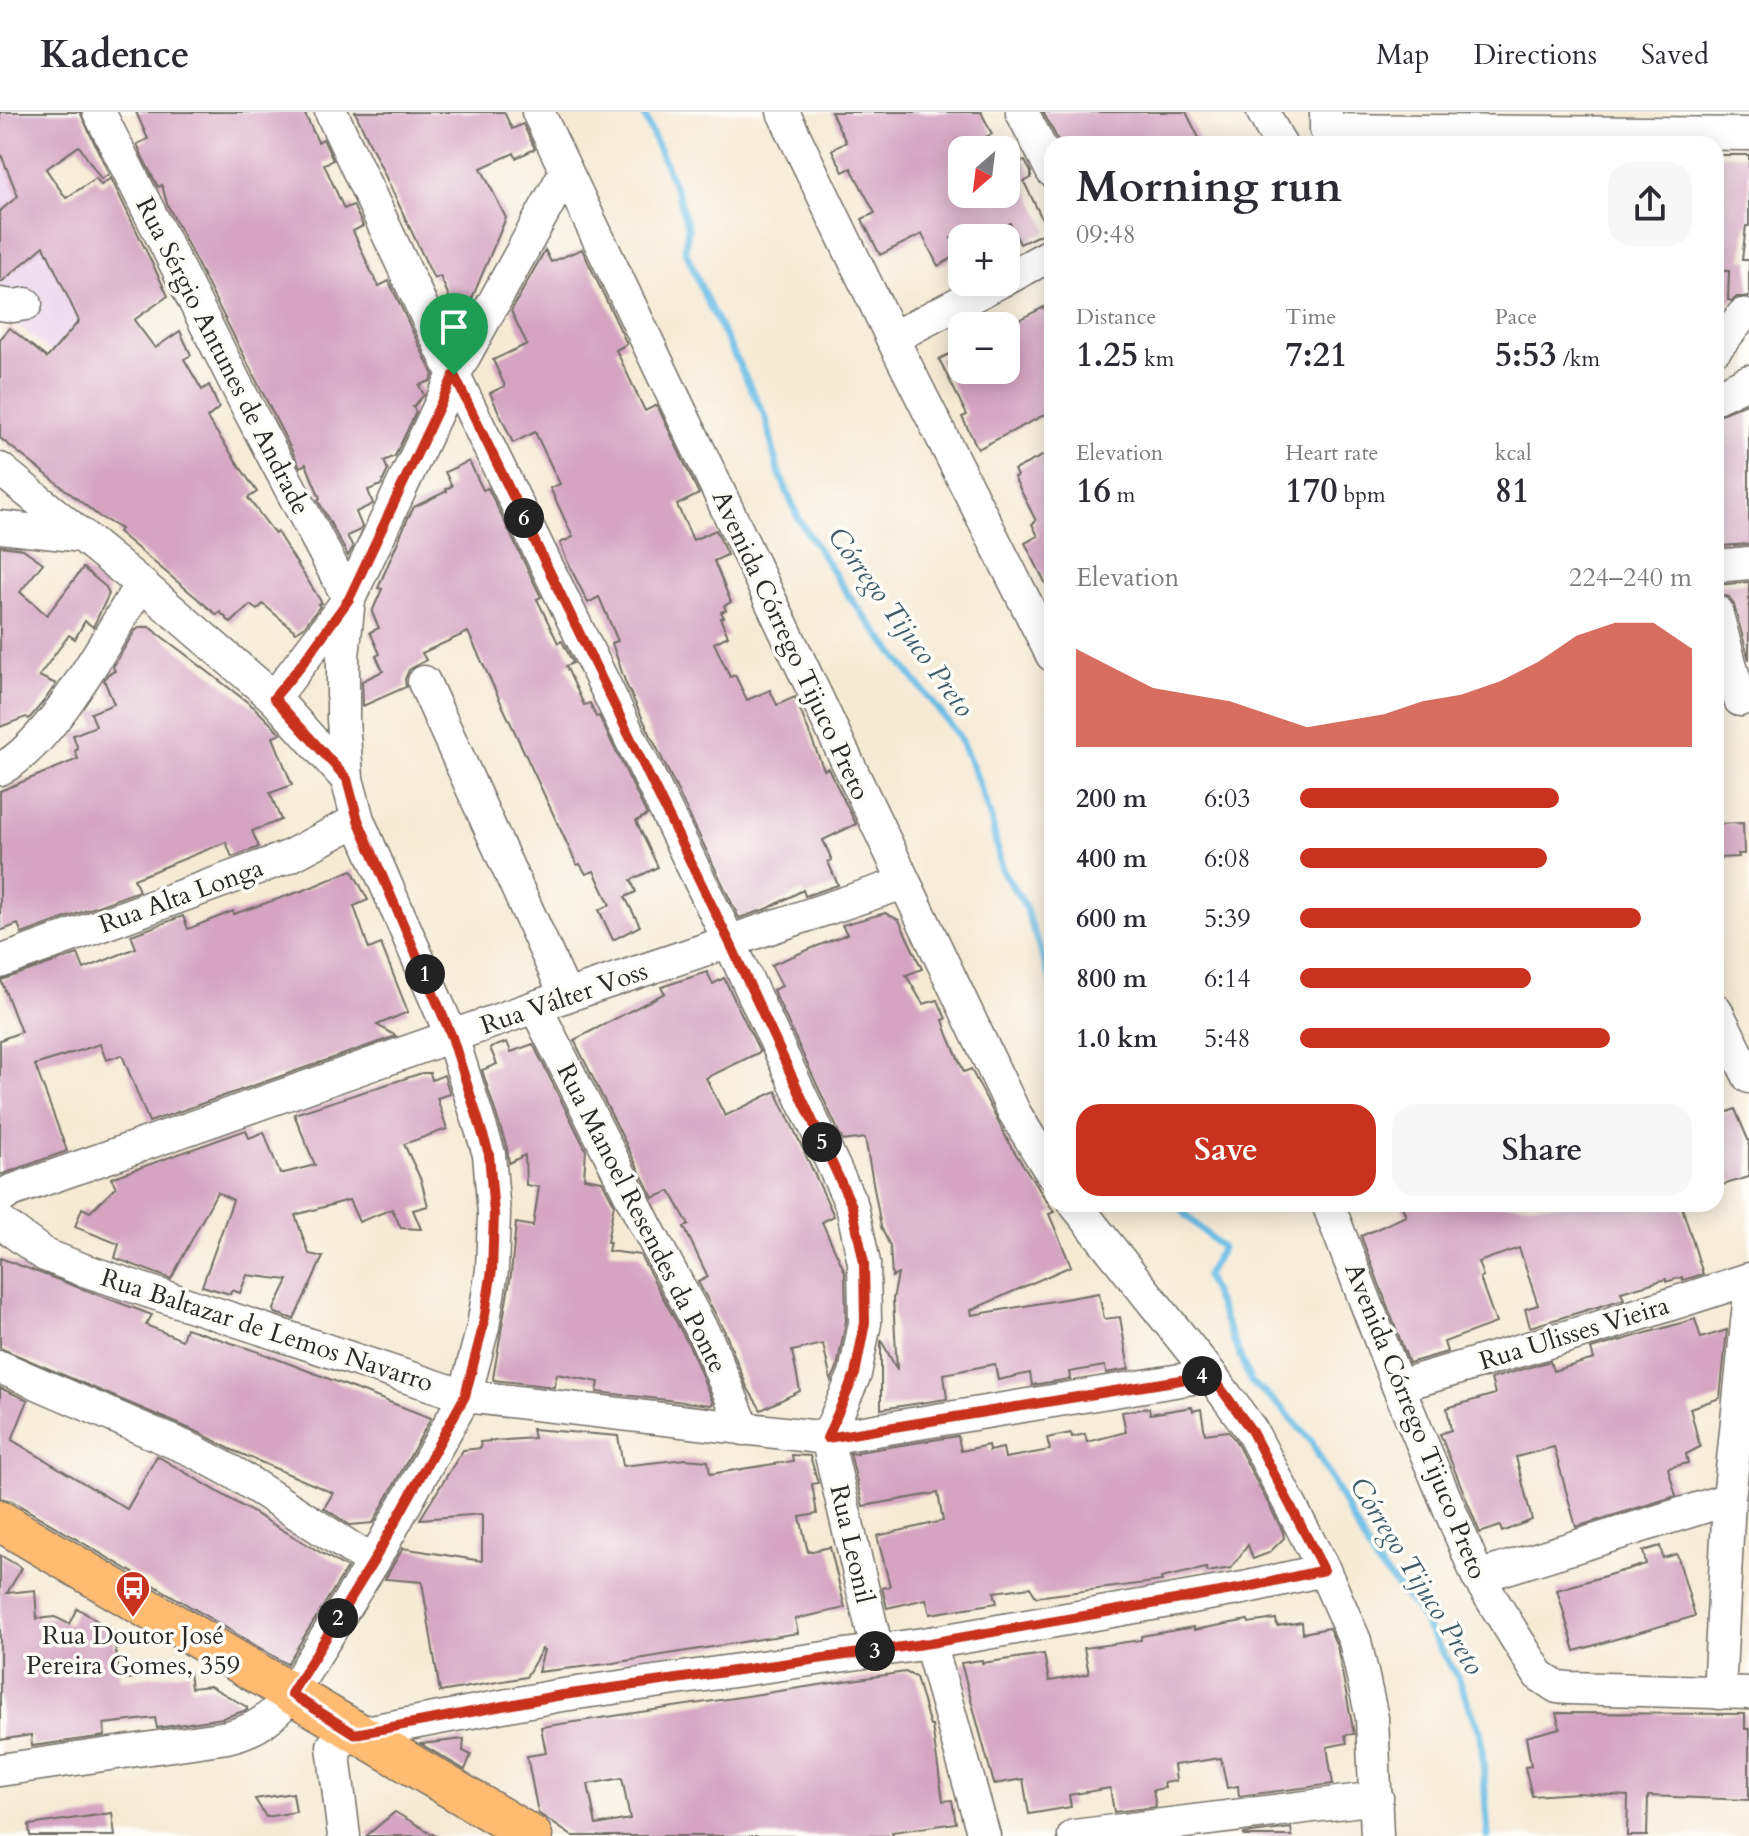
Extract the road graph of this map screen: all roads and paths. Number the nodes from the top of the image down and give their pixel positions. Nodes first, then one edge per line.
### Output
1 (99, 112) edge
2 (331, 112) edge
3 (538, 112) edge
4 (783, 112) edge
5 (1022, 112) edge
6 (1263, 112) edge
7 (1326, 121) edge
8 (1749, 134) edge
9 (1276, 136) edge
10 (1044, 155) edge
11 (566, 171) junction
12 (1044, 258) edge
13 (1020, 271) edge
14 (972, 296) edge
15 (1736, 314) edge
16 (1724, 334) edge
17 (892, 338) junction
18 (454, 375) junction
19 (1749, 381) edge
20 (1724, 393) edge
21 (0, 469) edge
22 (0, 527) edge
23 (83, 536) junction
24 (1749, 563) edge
25 (1724, 565) edge
26 (141, 584) junction
27 (349, 599) junction
28 (1044, 639) edge
29 (1724, 641) edge
30 (424, 682) dead end
31 (274, 698) junction
32 (1740, 700) dead end
33 (0, 769) edge
34 (347, 779) junction
35 (358, 820) junction
36 (904, 883) junction
37 (730, 943) junction
38 (0, 962) edge
39 (566, 996) junction
40 (536, 1008) junction
41 (1724, 1030) edge
42 (452, 1037) junction
43 (1738, 1064) edge
44 (1044, 1161) edge
45 (0, 1198) edge
46 (1081, 1212) edge
47 (1335, 1212) edge
48 (0, 1222) edge
49 (1749, 1279) edge
50 (1749, 1303) edge
51 (0, 1367) edge
52 (1211, 1375) junction
53 (1398, 1386) junction
54 (465, 1396) junction
55 (744, 1429) junction
56 (827, 1438) junction
57 (1729, 1499) junction
58 (0, 1521) edge
59 (0, 1545) edge
60 (373, 1562) junction
61 (1324, 1570) junction
62 (1478, 1577) junction
63 (930, 1643) junction
64 (877, 1650) junction
65 (1734, 1693) edge
66 (284, 1703) junction
67 (344, 1740) junction
68 (0, 1770) edge
69 (1377, 1798) junction
70 (344, 1836) edge
71 (490, 1836) edge
72 (532, 1836) edge
73 (984, 1836) edge
74 (1074, 1836) edge
75 (1377, 1836) edge

1 - 27 street, Rua Sérgio Antunes de Andrade
2 - 18 street
3 - 11 street, Avenida Córrego Tijuco Preto
4 - 17 street
5 - 10 street
6 - 9 street
7 - 8 street
11 - 18 street
11 - 36 street, Avenida Córrego Tijuco Preto
12 - 13 street
14 - 17 street
15 - 16 street
17 - 28 street
18 - 27 street
18 - 37 street
19 - 20 street
21 - 23 street
22 - 23 street
23 - 26 street
24 - 25 street
26 - 31 street
26 - 33 street
27 - 31 street
27 - 34 street
29 - 32 street
30 - 39 street
31 - 34 street
34 - 35 street
35 - 38 street, Rua Alta Longa
35 - 42 street
36 - 37 street, Rua Válter Voss
36 - 44 street, Avenida Córrego Tijuco Preto
37 - 39 street, Rua Válter Voss
37 - 56 street
39 - 40 street, Rua Válter Voss
40 - 42 street, Rua Válter Voss
40 - 55 street, Rua Manoel Resendes da Ponte
41 - 43 street
42 - 45 street, Rua Válter Voss
42 - 54 street
46 - 52 street
47 - 53 street, Avenida Córrego Tijuco Preto
48 - 54 street, Rua Baltazar de Lemos Navarro
49 - 53 street, Rua Ulisses Vieira
50 - 57 street
51 - 60 street
52 - 56 street, Rua Baltazar de Lemos Navarro
52 - 61 street
53 - 62 street, Avenida Córrego Tijuco Preto
54 - 55 street, Rua Baltazar de Lemos Navarro
54 - 60 street
55 - 56 street, Rua Baltazar de Lemos Navarro
56 - 64 street, Rua Leonil
57 - 62 street
57 - 65 street
58 - 66 main road
59 - 66 main road
60 - 66 street
61 - 63 street
61 - 69 street
62 - 65 street, Avenida Córrego Tijuco Preto
63 - 64 street
63 - 73 street
64 - 67 street
66 - 67 main road
66 - 68 street
67 - 70 street
67 - 71 main road
67 - 72 main road
69 - 74 street
69 - 75 street

